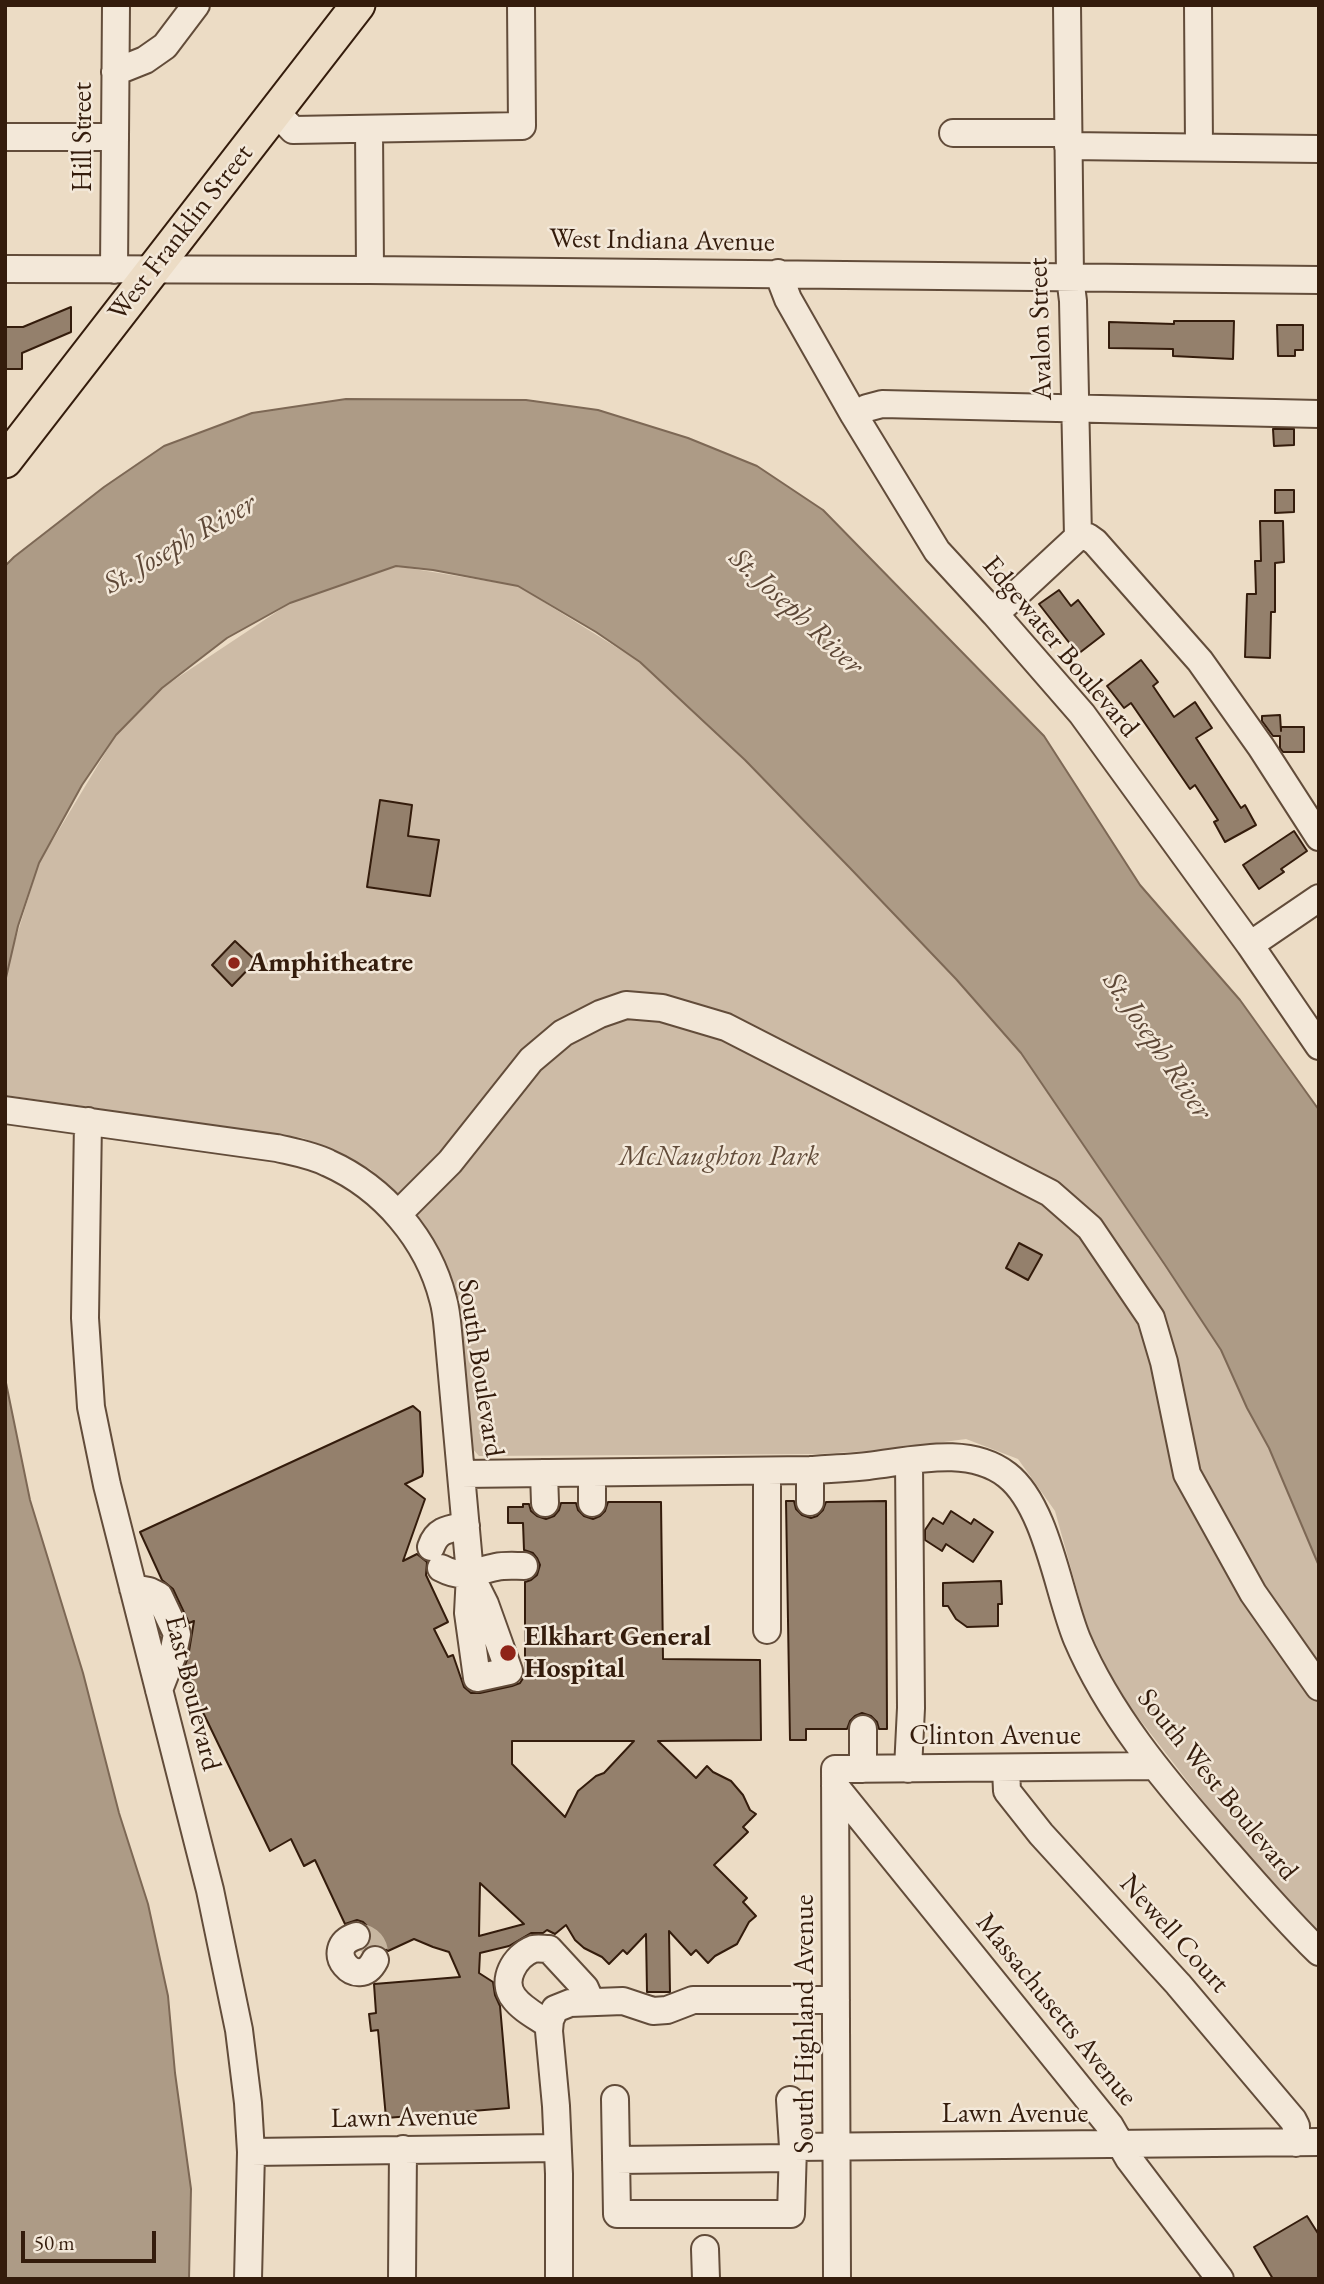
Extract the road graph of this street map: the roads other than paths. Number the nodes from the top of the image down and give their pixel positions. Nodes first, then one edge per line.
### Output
1 (116, 5) edge
2 (196, 5) edge
3 (358, 5) edge
4 (521, 5) edge
5 (1067, 5) edge
6 (1198, 5) edge
7 (115, 72) junction
8 (275, 111) junction
9 (369, 129) junction
10 (953, 133) dead end
11 (5, 137) edge
12 (115, 137) junction
13 (1068, 140) junction
14 (1199, 148) junction
15 (1319, 149) edge
16 (5, 269) edge
17 (152, 269) junction
18 (114, 270) junction
19 (370, 270) junction
20 (778, 273) junction
21 (1070, 277) junction
22 (1319, 280) edge
23 (1075, 409) junction
24 (1319, 414) edge
25 (854, 415) junction
26 (6, 460) edge
27 (1078, 537) junction
28 (995, 614) junction
29 (1319, 837) edge
30 (1319, 898) edge
31 (1250, 945) junction
32 (1319, 1046) edge
33 (5, 1110) edge
34 (88, 1121) junction
35 (398, 1214) junction
36 (909, 1461) junction
37 (988, 1465) joint
38 (810, 1470) junction
39 (767, 1471) junction
40 (544, 1473) junction
41 (592, 1473) junction
42 (461, 1474) junction
43 (810, 1502) dead end
44 (545, 1503) dead end
45 (592, 1503) dead end
46 (466, 1526) junction
47 (470, 1574) junction
48 (525, 1575) dead end
49 (767, 1630) dead end
50 (1319, 1687) edge
51 (863, 1729) dead end
52 (1155, 1766) junction
53 (863, 1769) junction
54 (908, 1769) junction
55 (1006, 1769) junction
56 (835, 1777) junction
57 (356, 1936) dead end
58 (1319, 1952) edge
59 (375, 1960) dead end
60 (836, 2000) junction
61 (591, 2002) junction
62 (549, 2025) junction
63 (615, 2099) dead end
64 (790, 2100) dead end
65 (1307, 2142) edge
66 (1121, 2145) junction
67 (837, 2147) junction
68 (557, 2148) junction
69 (403, 2149) junction
70 (251, 2152) junction
71 (792, 2153) junction
72 (616, 2160) junction
73 (705, 2249) dead end
74 (248, 2279) edge
75 (402, 2279) edge
76 (559, 2279) edge
77 (706, 2279) edge
78 (837, 2279) edge
79 (1220, 2279) edge

1 - 7 street, Hill Street
2 - 7 street
3 - 8 main road, West Franklin Street
4 - 9 street
5 - 13 street, Avalon Street
6 - 14 street
7 - 12 street, Hill Street
8 - 9 street
8 - 17 main road, West Franklin Street
9 - 19 street
10 - 13 street
11 - 12 street
12 - 18 street, Hill Street
13 - 14 street
13 - 21 street, Avalon Street
14 - 15 street
16 - 18 street, West Indiana Avenue
17 - 18 street, West Indiana Avenue
17 - 19 street, West Indiana Avenue
17 - 26 main road, West Franklin Street
19 - 20 street, West Indiana Avenue
20 - 21 street, West Indiana Avenue
20 - 25 street, Edgewater Boulevard
21 - 22 street, West Indiana Avenue
21 - 23 street, Avalon Street
23 - 24 street
23 - 25 street
23 - 27 street, Avalon Street
25 - 28 street, Edgewater Boulevard
27 - 28 street
27 - 29 street
28 - 31 street, Edgewater Boulevard
30 - 31 street
31 - 32 street, Edgewater Boulevard
33 - 34 street, South Boulevard
34 - 35 street, South Boulevard
34 - 70 street, East Boulevard
35 - 42 street, South Boulevard
35 - 50 street
36 - 37 street, South Boulevard
36 - 38 street, South Boulevard
36 - 54 street
37 - 52 street, South West Boulevard
38 - 39 street, South Boulevard
38 - 43 street
39 - 41 street, South Boulevard
39 - 49 street
40 - 41 street, South Boulevard
40 - 42 street, South Boulevard
40 - 44 street
41 - 45 street
42 - 46 street
46 - 47 street
46 - 47 street
47 - 48 street
51 - 53 street
52 - 55 street, Clinton Avenue
52 - 58 street, South West Boulevard
53 - 54 street, Clinton Avenue
53 - 56 street, Clinton Avenue
54 - 55 street, Clinton Avenue
55 - 65 street, Newell Court
56 - 60 street, South Highland Avenue
56 - 66 street, Massachusetts Avenue
57 - 59 street
60 - 61 street
60 - 67 street, South Highland Avenue
61 - 62 street
61 - 62 street
62 - 68 street
63 - 72 street
64 - 71 street
65 - 66 street, Lawn Avenue
66 - 67 street, Lawn Avenue
66 - 79 street, Massachusetts Avenue
67 - 71 street, Lawn Avenue
67 - 78 street, South Highland Avenue
68 - 69 street, Lawn Avenue
68 - 76 street
69 - 70 street, Lawn Avenue
69 - 75 street
70 - 74 street, East Boulevard
71 - 72 street, Lawn Avenue
71 - 72 street
73 - 77 street

